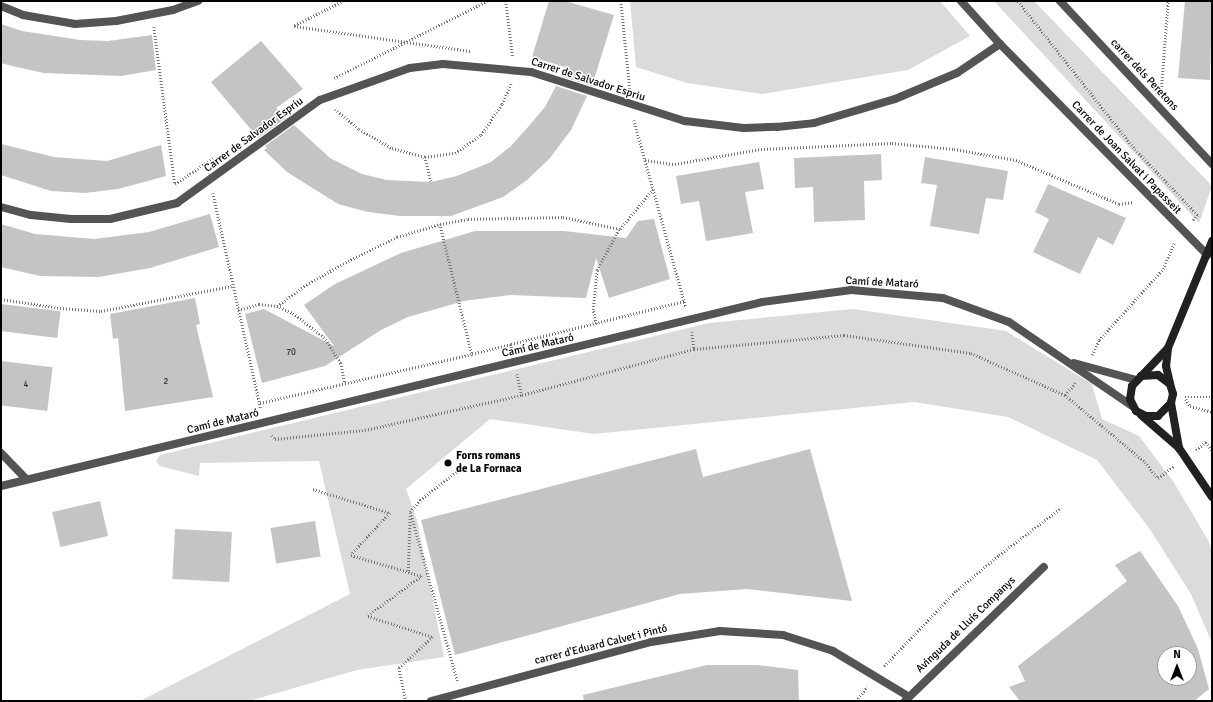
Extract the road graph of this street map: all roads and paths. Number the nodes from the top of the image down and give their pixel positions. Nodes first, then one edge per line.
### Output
1 (198, 1) edge
2 (506, 1) edge
3 (621, 1) edge
4 (961, 1) edge
5 (1018, 1) edge
6 (1060, 1) edge
7 (1168, 1) edge
8 (1, 6) edge
9 (155, 32) dead end
10 (1000, 44) junction
11 (515, 70) junction
12 (628, 74) dead end
13 (1163, 79) dead end
14 (334, 108) dead end
15 (635, 122) dead end
16 (425, 157) junction
17 (645, 160) junction
18 (1212, 164) edge
19 (431, 182) dead end
20 (653, 189) junction
21 (177, 203) junction
22 (1137, 205) dead end
23 (1, 207) edge
24 (215, 211) dead end
25 (440, 224) junction
26 (620, 229) junction
27 (1184, 232) junction
28 (1212, 241) edge
29 (1207, 255) junction
30 (678, 278) dead end
31 (232, 286) junction
32 (1, 299) edge
33 (684, 301) dead end
34 (278, 306) junction
35 (238, 310) junction
36 (596, 324) junction
37 (511, 344) junction
38 (1168, 348) junction
39 (472, 354) junction
40 (514, 363) junction
41 (1086, 368) junction
42 (1139, 378) junction
43 (345, 384) junction
44 (1170, 384) junction
45 (1173, 394) junction
46 (522, 395) junction
47 (1066, 396) junction
48 (1212, 396) edge
49 (1184, 397) junction
50 (260, 403) junction
51 (1172, 403) junction
52 (1134, 408) junction
53 (1212, 412) edge
54 (264, 423) junction
55 (1179, 448) junction
56 (1212, 451) edge
57 (1, 453) edge
58 (1186, 458) junction
59 (460, 469) dead end
60 (26, 479) junction
61 (1, 486) edge
62 (313, 489) dead end
63 (1212, 497) edge
64 (1061, 508) dead end
65 (410, 512) junction
66 (1044, 567) dead end
67 (408, 572) junction
68 (876, 675) junction
69 (460, 693) junction
70 (907, 699) edge
71 (406, 701) edge
72 (431, 701) edge
73 (856, 701) edge

1 - 8 street
2 - 11 path
3 - 12 path
4 - 10 street, Carrer de Joan Salvat i Papasseit
5 - 27 path
6 - 18 street, carrer dels Peretons
7 - 13 path
9 - 21 path
10 - 11 street, Carrer de Salvador Espriu
10 - 27 street, Carrer de Joan Salvat i Papasseit
11 - 16 path
11 - 21 street, Carrer de Salvador Espriu
14 - 16 path
15 - 17 path
16 - 19 path
17 - 20 path
17 - 22 path
20 - 26 path
20 - 30 path
21 - 23 street, Carrer de Salvador Espriu
24 - 31 path
25 - 26 path
25 - 34 path
25 - 39 path
26 - 36 path
27 - 29 street, Carrer de Joan Salvat i Papasseit
27 - 41 path
28 - 29 street
29 - 38 street
31 - 32 path
31 - 35 path
33 - 36 path
34 - 35 path
34 - 43 path
35 - 50 path
36 - 37 path
37 - 39 path
37 - 40 path
38 - 42 street
38 - 44 street
39 - 43 path
40 - 41 street, Camí de Mataró
40 - 46 path
40 - 54 street, Camí de Mataró
41 - 42 street, Camí de Mataró
41 - 47 path
41 - 52 street, Camí de Mataró
42 - 44 street
42 - 52 street
43 - 50 path
44 - 45 street
45 - 49 path
45 - 51 street
46 - 47 path
46 - 54 path
47 - 58 path
48 - 49 path
49 - 53 path
50 - 54 path
51 - 52 street
51 - 55 street
52 - 55 street
54 - 60 street, Camí de Mataró
55 - 58 street
56 - 58 path
57 - 60 street
58 - 63 street
59 - 65 path
60 - 61 street, Camí de Mataró
62 - 67 path
64 - 68 path
65 - 67 path
65 - 69 path
66 - 70 street, Avinguda de Lluís Companys
67 - 71 path
68 - 69 street, carrer d'Eduard Calvet i Pintó
68 - 70 street, carrer d'Eduard Calvet i Pintó
68 - 73 path
69 - 72 street, carrer d'Eduard Calvet i Pintó

